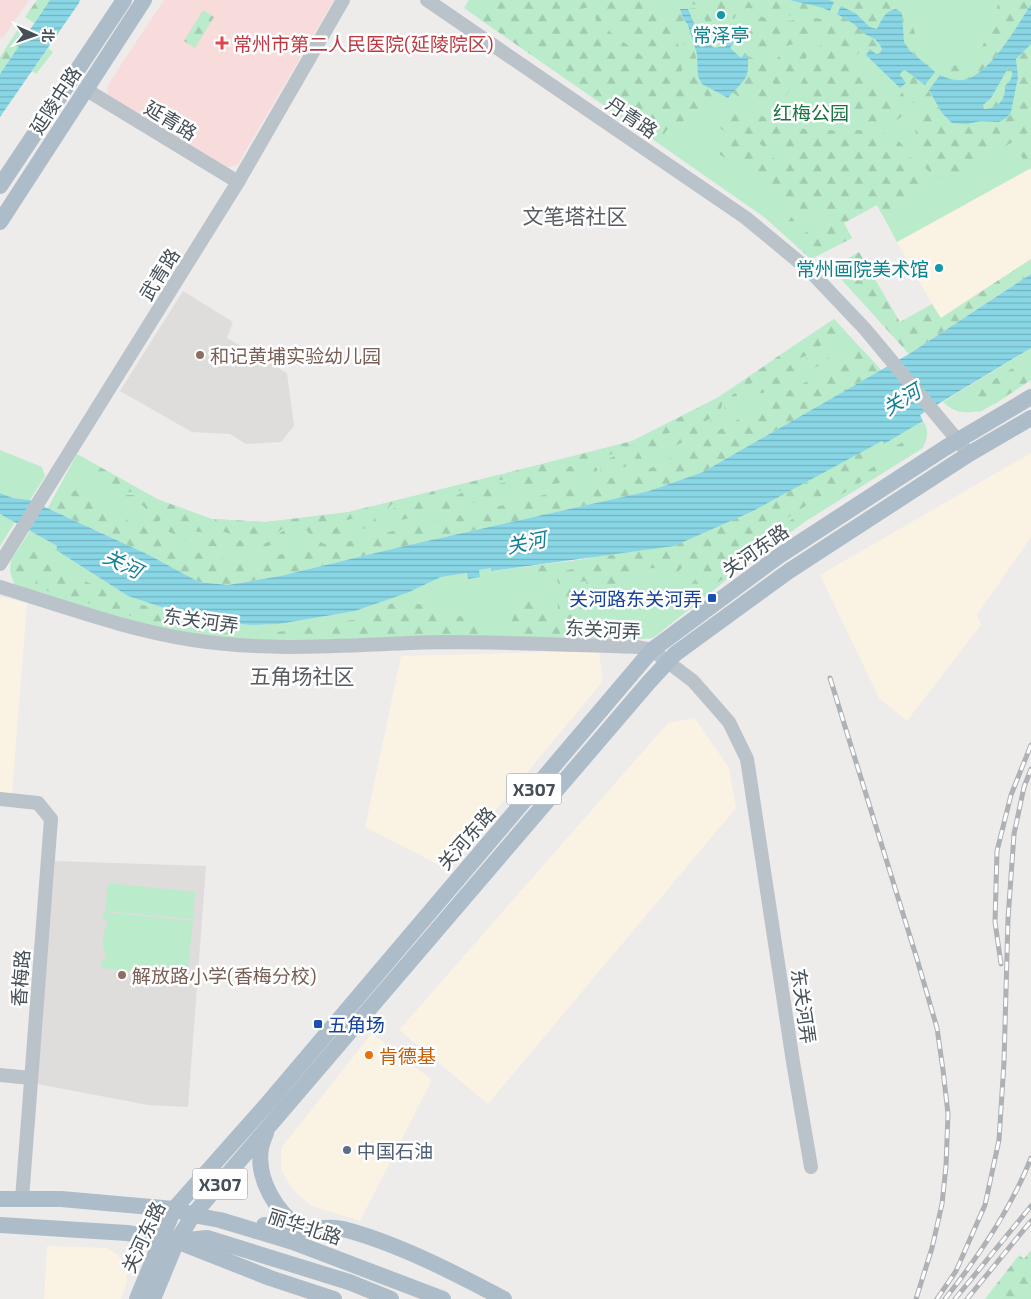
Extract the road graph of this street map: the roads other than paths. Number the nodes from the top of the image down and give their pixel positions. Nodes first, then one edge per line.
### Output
1 (124, 0) edge
2 (144, 0) edge
3 (343, 0) edge
4 (427, 0) edge
5 (85, 89) junction
6 (238, 182) junction
7 (0, 186) edge
8 (0, 222) edge
9 (1031, 397) edge
10 (1031, 418) edge
11 (955, 442) junction
12 (966, 456) junction
13 (0, 564) edge
14 (0, 587) edge
15 (652, 650) junction
16 (667, 662) junction
17 (0, 799) edge
18 (0, 1075) edge
19 (31, 1078) junction
20 (266, 1131) junction
21 (811, 1168) dead end
22 (0, 1199) edge
23 (22, 1199) junction
24 (174, 1209) junction
25 (193, 1215) junction
26 (0, 1225) edge
27 (302, 1230) junction
28 (170, 1240) junction
29 (355, 1264) junction
30 (438, 1297) edge
31 (137, 1299) edge
32 (153, 1299) edge
33 (334, 1299) edge
34 (391, 1299) edge
35 (504, 1299) edge

1 - 7 main road, 延陵中路
2 - 5 main road, 延陵中路
3 - 6 street, 武青路
4 - 11 street, 丹青路
5 - 6 street, 延青路
5 - 8 main road, 延陵中路
6 - 13 street, 武青路
9 - 11 main road, 关河东路
10 - 12 main road, 关河东路
11 - 12 street
11 - 15 main road, 关河东路 / X307
12 - 16 main road, 关河东路 / X307
14 - 15 street, 东关河弄
15 - 16 street, 东关河弄
15 - 24 main road, 关河东路 / X307
16 - 20 main road, 关河东路 / X307
16 - 21 street, 东关河弄
17 - 19 street, 香梅路
18 - 19 street
19 - 23 street, 香梅路
20 - 25 main road, 关河东路 / X307
20 - 27 main road
22 - 23 main road, 丽华北路
23 - 24 main road, 丽华北路
24 - 25 main road, 丽华北路
24 - 28 main road, 关河东路 / X307
25 - 27 main road
25 - 28 main road, 关河东路 / X307
25 - 29 main road, 丽华北路
26 - 28 main road
27 - 29 main road
27 - 35 main road
28 - 31 main road, 关河东路 / X307
28 - 32 main road, 关河东路 / X307
28 - 33 main road
28 - 34 main road
29 - 30 main road, 丽华北路

